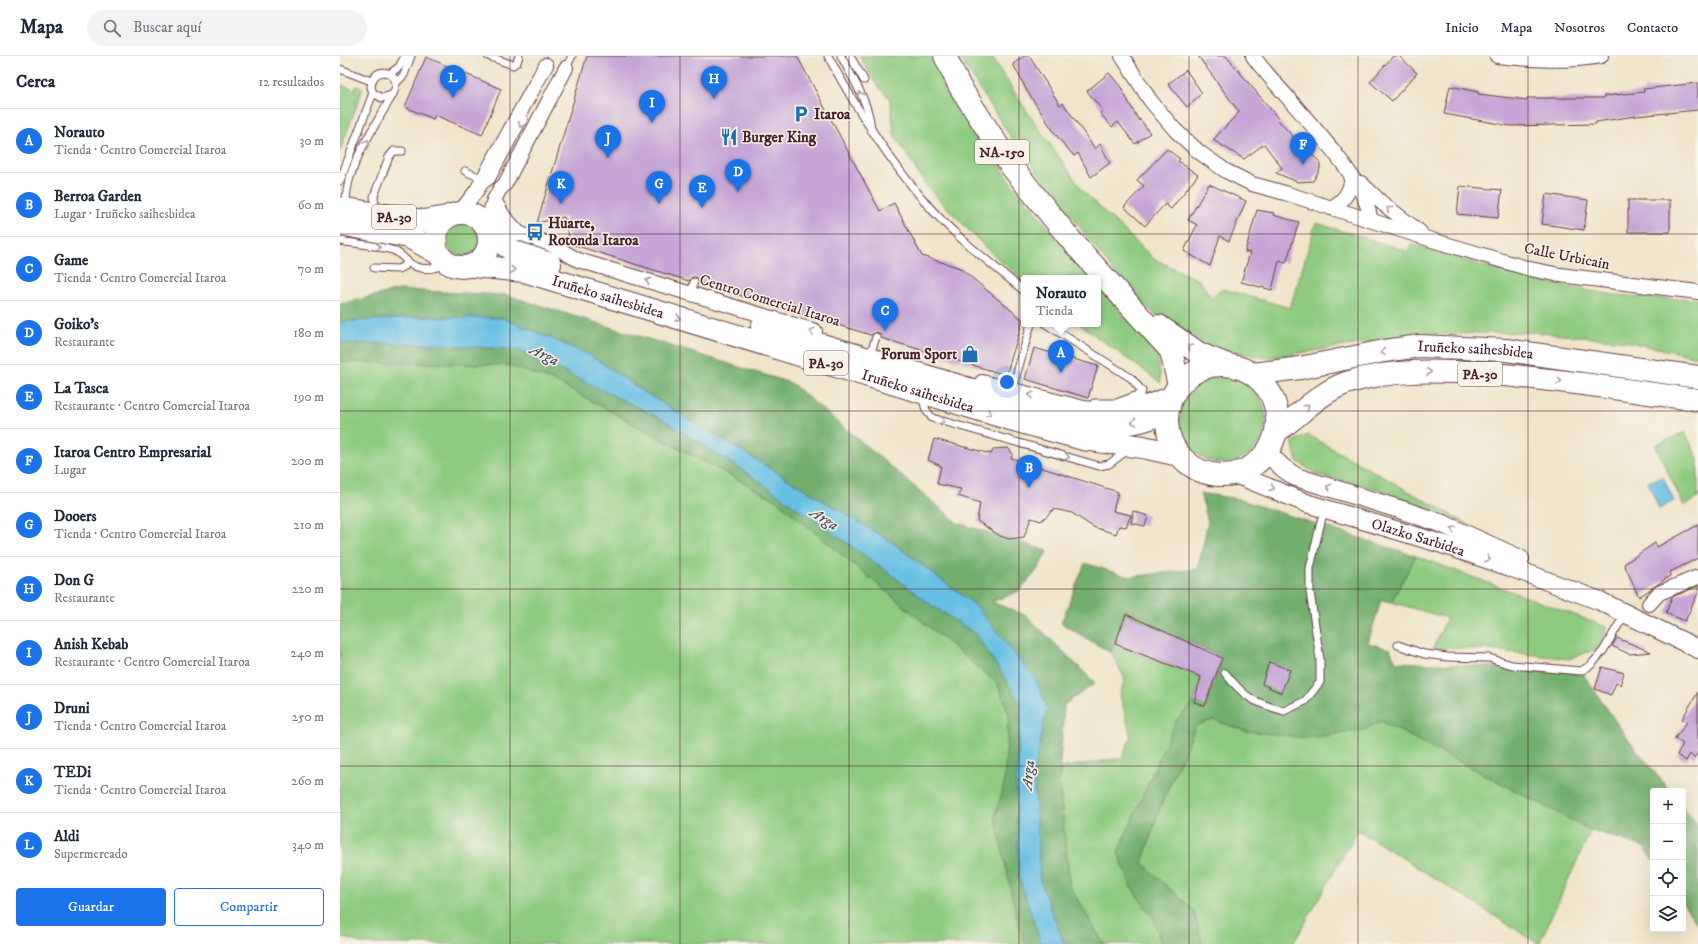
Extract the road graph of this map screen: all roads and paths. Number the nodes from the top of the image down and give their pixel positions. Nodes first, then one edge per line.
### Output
1 (405, 56) edge
2 (411, 56) edge
3 (488, 56) edge
4 (519, 56) edge
5 (828, 56) edge
6 (841, 56) edge
7 (850, 56) edge
8 (945, 56) edge
9 (1122, 56) edge
10 (1253, 56) edge
11 (1497, 56) edge
12 (1601, 56) edge
13 (569, 62) edge
14 (340, 69) edge
15 (548, 70) edge
16 (389, 74) junction
17 (864, 80) dead end
18 (371, 81) junction
19 (396, 83) junction
20 (373, 93) junction
21 (391, 96) junction
22 (871, 131) junction
23 (402, 152) dead end
24 (466, 171) dead end
25 (1352, 177) junction
26 (340, 181) edge
27 (480, 185) junction
28 (497, 194) junction
29 (343, 207) edge
30 (1331, 208) junction
31 (375, 214) junction
32 (453, 215) junction
33 (1370, 220) junction
34 (486, 225) junction
35 (521, 235) junction
36 (1432, 240) junction
37 (340, 241) edge
38 (442, 258) junction
39 (407, 261) junction
40 (474, 266) junction
41 (374, 268) dead end
42 (1021, 288) edge
43 (1698, 292) edge
44 (1132, 307) junction
45 (1030, 327) edge
46 (1051, 327) edge
47 (1547, 355) junction
48 (1225, 364) junction
49 (1698, 369) edge
50 (1253, 374) junction
51 (1698, 377) edge
52 (1012, 390) junction
53 (1174, 395) junction
54 (1698, 400) edge
55 (1061, 403) junction
56 (1277, 432) junction
57 (1267, 453) junction
58 (1179, 455) junction
59 (1235, 474) junction
60 (1324, 508) junction
61 (1698, 577) edge
62 (1600, 602) junction
63 (1649, 604) dead end
64 (1628, 615) junction
65 (1398, 645) dead end
66 (1698, 649) edge
67 (1225, 673) dead end

1 - 16 lane
2 - 19 lane
3 - 4 lane
5 - 22 lane
22 -> 6 lane
7 - 17 lane
8 - 44 main road, NA-150
9 - 30 street, Calle Urbicain
10 - 25 street
11 - 12 street
13 - 28 street
14 - 18 lane
15 -> 27 street
15 - 28 lane
16 - 18 lane
16 - 19 lane
18 - 20 lane
19 - 21 lane
20 - 21 lane
20 - 26 lane
29 -> 21 lane
22 - 42 lane
23 - 31 lane
24 - 27 lane
25 - 30 street
25 - 33 street
36 -> 25 street
27 - 32 street
28 - 34 street
28 - 35 street, Centro Comercial Itaroa
29 - 31 main road, PA-30
29 - 38 main road, PA-30
30 - 33 street, Calle Urbicain
31 - 32 main road, PA-30
32 - 34 main road, PA-30
32 - 38 main road, PA-30
33 - 36 street, Calle Urbicain
34 - 35 street, Centro Comercial Itaroa
34 - 40 main road
53 -> 34 main road, Iruñeko saihesbidea / PA-30
52 -> 35 street, Centro Comercial Itaroa
36 - 43 street, Calle Urbicain
37 -> 39 lane
38 - 39 lane
38 - 40 main road, PA-30
39 - 41 lane
40 -> 58 main road, Iruñeko saihesbidea / PA-30
48 -> 44 main road
44 - 53 main road
45 - 52 lane
46 - 55 lane
47 - 49 main road
47 -> 50 main road, Iruñeko saihesbidea / PA-30
47 - 51 main road, Iruñeko saihesbidea / PA-30
48 - 50 main road, PA-30
48 - 53 main road, PA-30
50 - 56 main road, PA-30
55 -> 52 street, Centro Comercial Itaroa
53 - 55 street, Centro Comercial Itaroa
53 - 58 main road, PA-30
56 -> 54 main road, Iruñeko saihesbidea / PA-30
56 - 57 main road, PA-30
57 - 59 main road, PA-30
62 -> 57 street, Olazko Sarbidea
58 - 59 main road, PA-30
59 -> 60 street, Olazko Sarbidea
60 -> 62 street, Olazko Sarbidea
60 - 67 lane
61 - 63 street
62 - 64 street, Olazko Sarbidea
64 - 65 lane
64 - 66 street, Olazko Sarbidea

